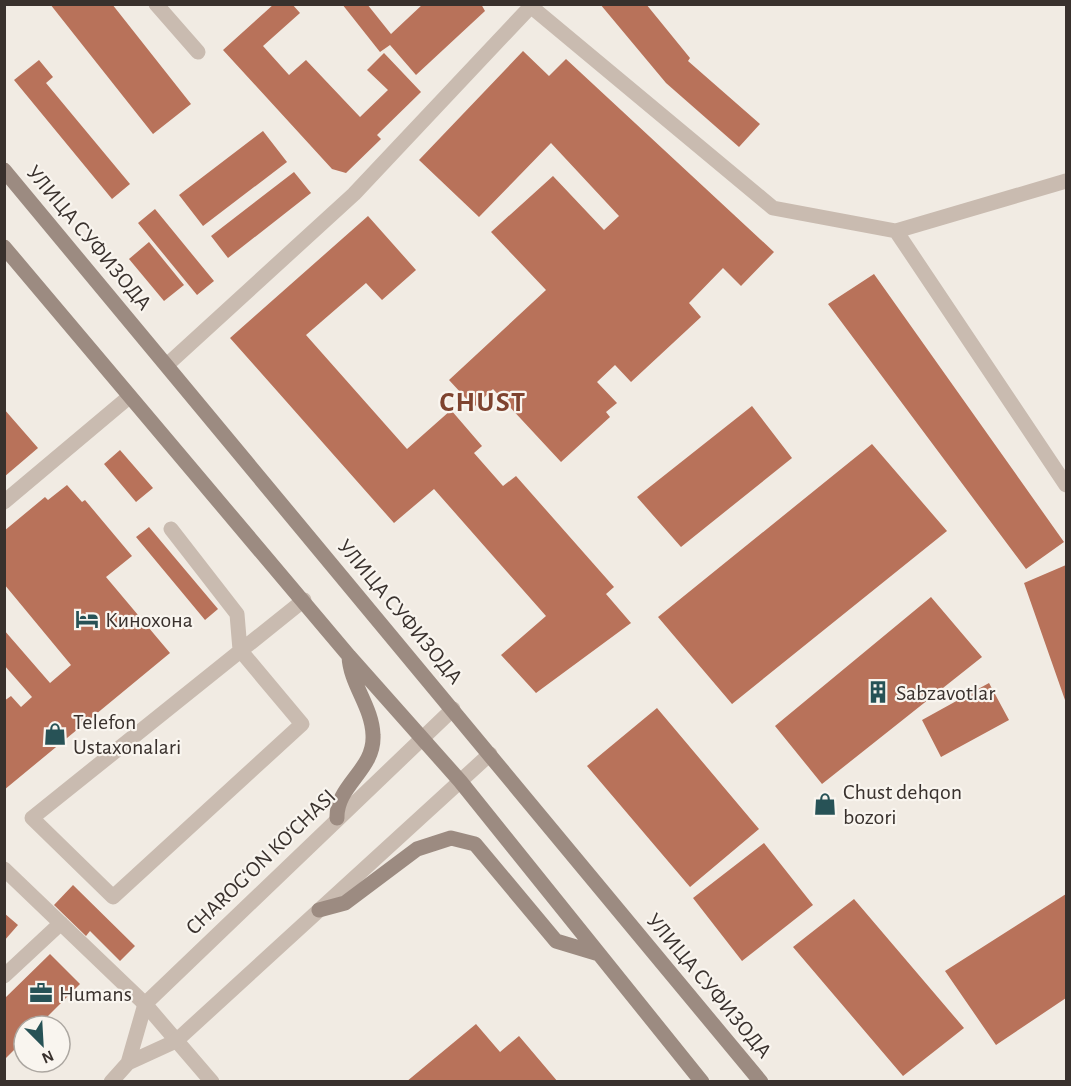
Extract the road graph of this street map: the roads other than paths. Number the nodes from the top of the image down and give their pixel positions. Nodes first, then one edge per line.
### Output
1 (156, 4) edge
2 (530, 5) edge
3 (198, 52) dead end
4 (4, 170) edge
5 (1066, 181) edge
6 (896, 231) junction
7 (4, 247) edge
8 (168, 364) junction
9 (129, 397) junction
10 (1066, 485) edge
11 (4, 502) edge
12 (171, 529) dead end
13 (304, 600) junction
14 (240, 650) junction
15 (349, 656) junction
16 (453, 709) junction
17 (421, 737) junction
18 (490, 754) junction
19 (460, 781) junction
20 (337, 818) junction
21 (4, 869) edge
22 (320, 910) junction
23 (60, 923) junction
24 (599, 954) junction
25 (4, 976) edge
26 (145, 1004) junction
27 (176, 1041) junction
28 (128, 1063) junction
29 (111, 1082) edge
30 (212, 1082) edge
31 (702, 1082) edge
32 (761, 1082) edge

1 - 3 street
2 - 6 street
2 - 8 street
4 - 8 main road, УЛИЦА СУФИЗОДА
5 - 6 street
6 - 10 street
7 - 9 main road
8 - 16 main road, УЛИЦА СУФИЗОДА
9 - 11 street
9 - 13 main road
12 - 14 street
13 - 14 street
13 - 15 main road
14 - 14 street
15 - 17 main road
15 - 20 main road
16 - 17 street, CHAROG‘ON KO‘CHASI
16 - 18 main road, УЛИЦА СУФИЗОДА
17 - 19 main road
17 - 20 street, CHAROG‘ON KO‘CHASI
18 - 19 street, CHAROG‘ON KO‘CHASI
18 - 32 main road, УЛИЦА СУФИЗОДА
19 - 22 street, CHAROG‘ON KO‘CHASI
19 - 24 main road
20 - 26 street, CHAROG‘ON KO‘CHASI
21 - 23 street
22 - 24 main road
22 - 27 street, CHAROG‘ON KO‘CHASI
23 - 25 street
23 - 26 street
24 - 31 main road
26 - 27 street
26 - 28 street, CHAROG‘ON KO‘CHASI
27 - 28 street, CHAROG‘ON KO‘CHASI
27 - 30 street
28 - 29 street, CHAROG‘ON KO‘CHASI

